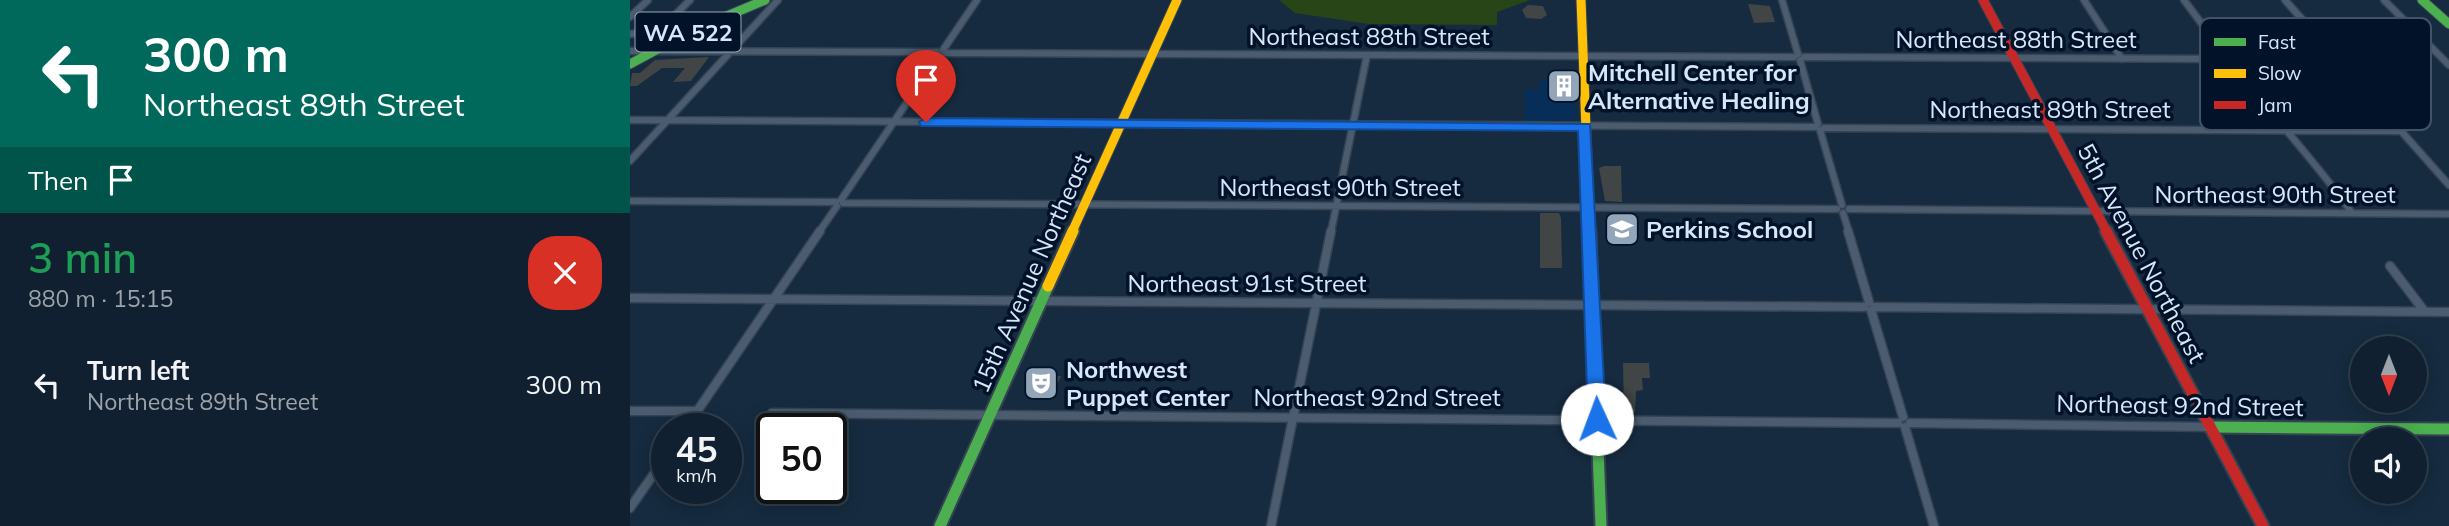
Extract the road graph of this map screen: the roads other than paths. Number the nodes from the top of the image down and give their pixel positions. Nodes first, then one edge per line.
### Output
1 (648, 0) edge
2 (690, 0) edge
3 (765, 0) edge
4 (778, 0) edge
5 (977, 0) edge
6 (1177, 0) edge
7 (1581, 0) edge
8 (1782, 0) edge
9 (1983, 0) edge
10 (2084, 0) edge
11 (2184, 0) edge
12 (2285, 0) edge
13 (2384, 0) edge
14 (2422, 0) edge
15 (2436, 0) edge
16 (2449, 12) edge
17 (630, 18) edge
18 (2301, 18) edge
19 (2402, 18) edge
20 (2200, 21) edge
21 (2449, 24) edge
22 (630, 34) edge
23 (2431, 47) edge
24 (630, 51) edge
25 (653, 51) junction
26 (730, 52) junction
27 (941, 53) junction
28 (1153, 54) junction
29 (1367, 55) junction
30 (1582, 56) junction
31 (1799, 57) junction
32 (2014, 58) junction
33 (2122, 59) junction
34 (2200, 59) edge
35 (630, 64) edge
36 (2449, 65) edge
37 (630, 120) edge
38 (669, 120) junction
39 (894, 122) junction
40 (1121, 124) junction
41 (1353, 125) junction
42 (1585, 127) junction
43 (1819, 127) junction
44 (2052, 129) junction
45 (2200, 130) edge
46 (2284, 130) joint
47 (2402, 131) joint
48 (630, 161) edge
49 (2449, 185) edge
50 (630, 201) edge
51 (839, 203) junction
52 (1085, 204) junction
53 (1336, 206) junction
54 (1589, 208) junction
55 (1843, 209) junction
56 (2095, 212) junction
57 (2352, 213) junction
58 (2449, 214) edge
59 (2390, 266) dead end
60 (630, 298) edge
61 (773, 299) junction
62 (1041, 301) junction
63 (1318, 303) junction
64 (1593, 305) junction
65 (1870, 306) junction
66 (2148, 309) junction
67 (2425, 312) junction
68 (2449, 312) edge
69 (630, 411) edge
70 (697, 411) joint
71 (847, 413) edge
72 (990, 414) junction
73 (1293, 418) junction
74 (1597, 419) junction
75 (1904, 422) junction
76 (2210, 426) junction
77 (2449, 429) edge
78 (651, 478) edge
79 (630, 508) edge
80 (940, 526) edge
81 (1271, 526) edge
82 (1601, 526) edge
83 (1934, 526) edge
84 (2263, 526) edge

1 - 17 street
2 - 22 street
3 - 25 main road, WA 522
4 - 26 street
5 - 27 street
6 - 28 main road, 15th Avenue Northeast
7 - 30 main road
8 - 31 street
9 - 32 main road, 5th Avenue Northeast
10 - 33 street
11 - 20 street, Northeast 88th Street
12 - 18 street
13 - 19 street
14 - 21 main road
15 - 16 main road
23 - 36 street
24 - 25 street, Northeast 88th Street
25 - 26 street, Northeast 88th Street
25 - 35 main road, WA 522
26 - 27 street, Northeast 88th Street
26 - 38 street
27 - 28 street, Northeast 88th Street
27 - 39 street
28 - 29 street, Northeast 88th Street
28 - 40 main road, 15th Avenue Northeast
29 - 30 street, Northeast 88th Street
29 - 41 street
30 - 31 street, Northeast 88th Street
30 - 42 main road
31 - 32 street, Northeast 88th Street
31 - 43 street
32 - 33 street, Northeast 88th Street
32 - 44 main road, 5th Avenue Northeast
33 - 34 street, Northeast 88th Street
37 - 38 street, Northeast 89th Street
38 - 39 street, Northeast 89th Street
38 - 48 street
39 - 40 street, Northeast 89th Street
39 - 51 street
40 - 41 street, Northeast 89th Street
40 - 52 main road, 15th Avenue Northeast
41 - 42 street, Northeast 89th Street
41 - 53 street
42 - 43 street, Northeast 89th Street
42 - 54 main road
43 - 44 street, Northeast 89th Street
43 - 55 street
44 - 45 street, Northeast 89th Street
44 - 56 main road, 5th Avenue Northeast
46 - 47 street, Northeast 89th Street
46 - 57 street
47 - 49 street
50 - 51 street, Northeast 90th Street
51 - 52 street, Northeast 90th Street
51 - 61 street
52 - 53 street, Northeast 90th Street
52 - 62 main road, 15th Avenue Northeast
53 - 54 street, Northeast 90th Street
53 - 63 street
54 - 55 street, Northeast 90th Street
54 - 64 main road
55 - 56 street, Northeast 90th Street
55 - 65 street
56 - 57 street, Northeast 90th Street
56 - 66 main road, 5th Avenue Northeast
57 - 58 street, Northeast 90th Street
59 - 67 street
60 - 61 street, Northeast 91st Street
61 - 62 street, Northeast 91st Street
61 - 70 street
62 - 63 street, Northeast 91st Street
62 - 72 main road, 15th Avenue Northeast
63 - 64 street, Northeast 91st Street
63 - 73 street
64 - 65 street, Northeast 91st Street
64 - 74 main road
65 - 66 street, Northeast 91st Street
65 - 75 street
66 - 67 street, Northeast 91st Street
66 - 76 main road, 5th Avenue Northeast
67 - 68 street, Northeast 91st Street
69 - 70 street
71 - 72 street, Northeast 92nd Street
72 - 73 street, Northeast 92nd Street
72 - 80 main road, 15th Avenue Northeast
73 - 74 street, Northeast 92nd Street
73 - 81 street
74 - 75 street, Northeast 92nd Street
74 - 82 main road
75 - 76 street, Northeast 92nd Street
75 - 83 street
76 - 77 main road, Northeast 92nd Street
76 - 84 main road, 5th Avenue Northeast
78 - 79 street

